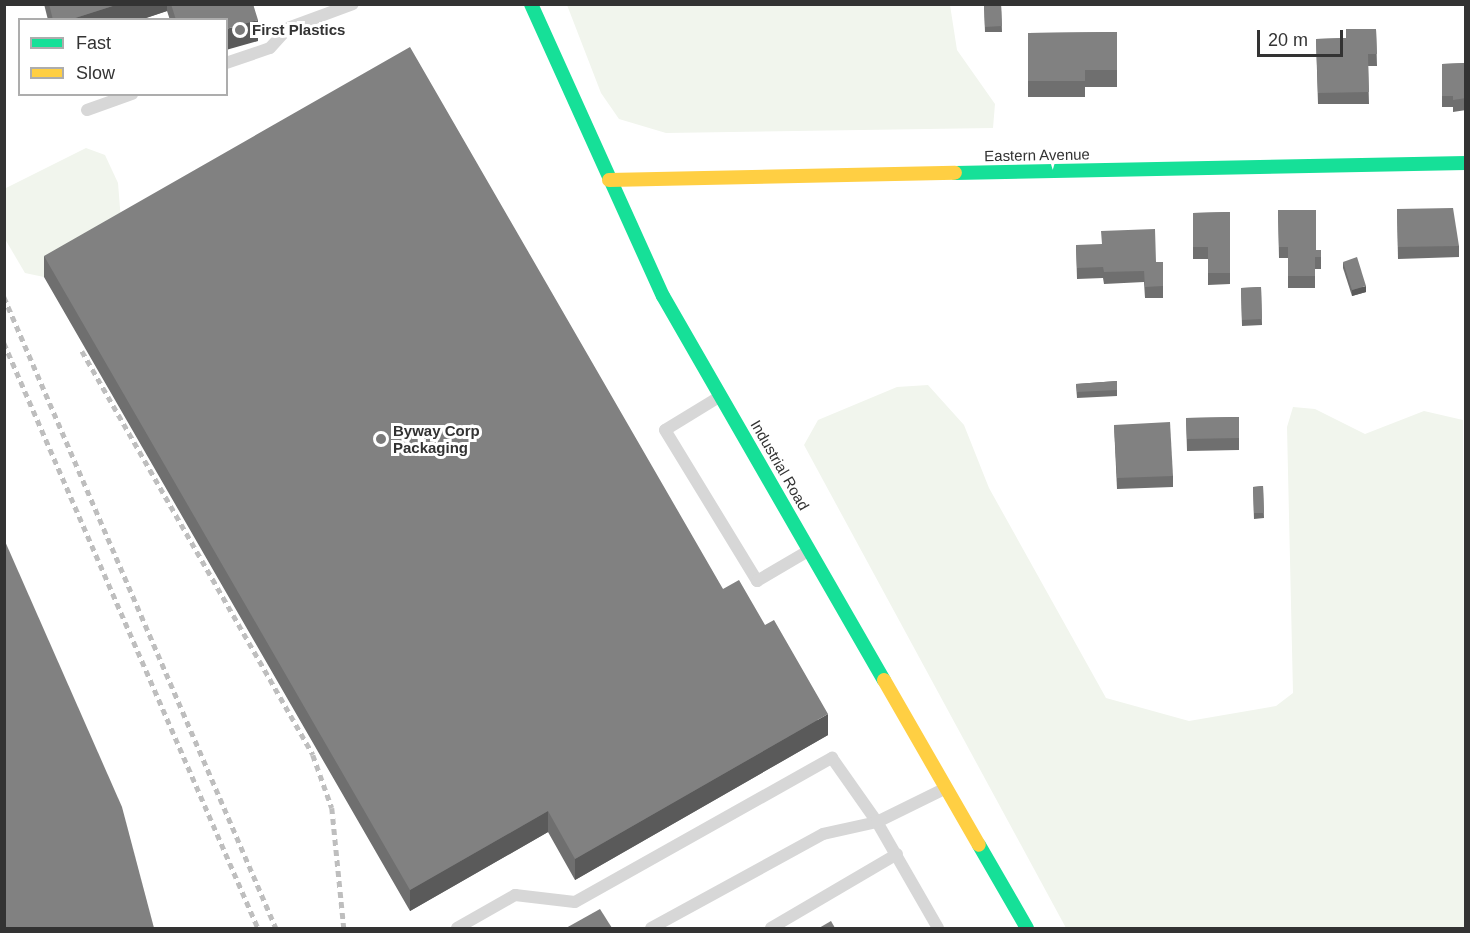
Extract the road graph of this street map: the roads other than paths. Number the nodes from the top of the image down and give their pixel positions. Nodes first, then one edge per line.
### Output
1 (353, 4) edge
2 (531, 4) edge
3 (228, 62) edge
4 (126, 96) edge
5 (87, 110) dead end
6 (1466, 163) edge
7 (609, 180) junction
8 (721, 396) junction
9 (809, 550) junction
10 (946, 788) junction
11 (877, 822) junction
12 (897, 854) junction
13 (457, 928) edge
14 (651, 928) edge
15 (771, 928) edge
16 (938, 928) edge
17 (1027, 928) edge

1 - 3 lane
2 - 7 street, Industrial Road
4 - 5 lane
6 - 7 street, Eastern Avenue
7 - 8 street, Industrial Road
8 - 9 street, Industrial Road
8 - 9 lane
9 - 10 street, Industrial Road
10 - 11 lane
10 - 17 street, Industrial Road
11 - 12 lane
11 - 13 lane
11 - 14 lane
12 - 15 lane
12 - 16 lane

